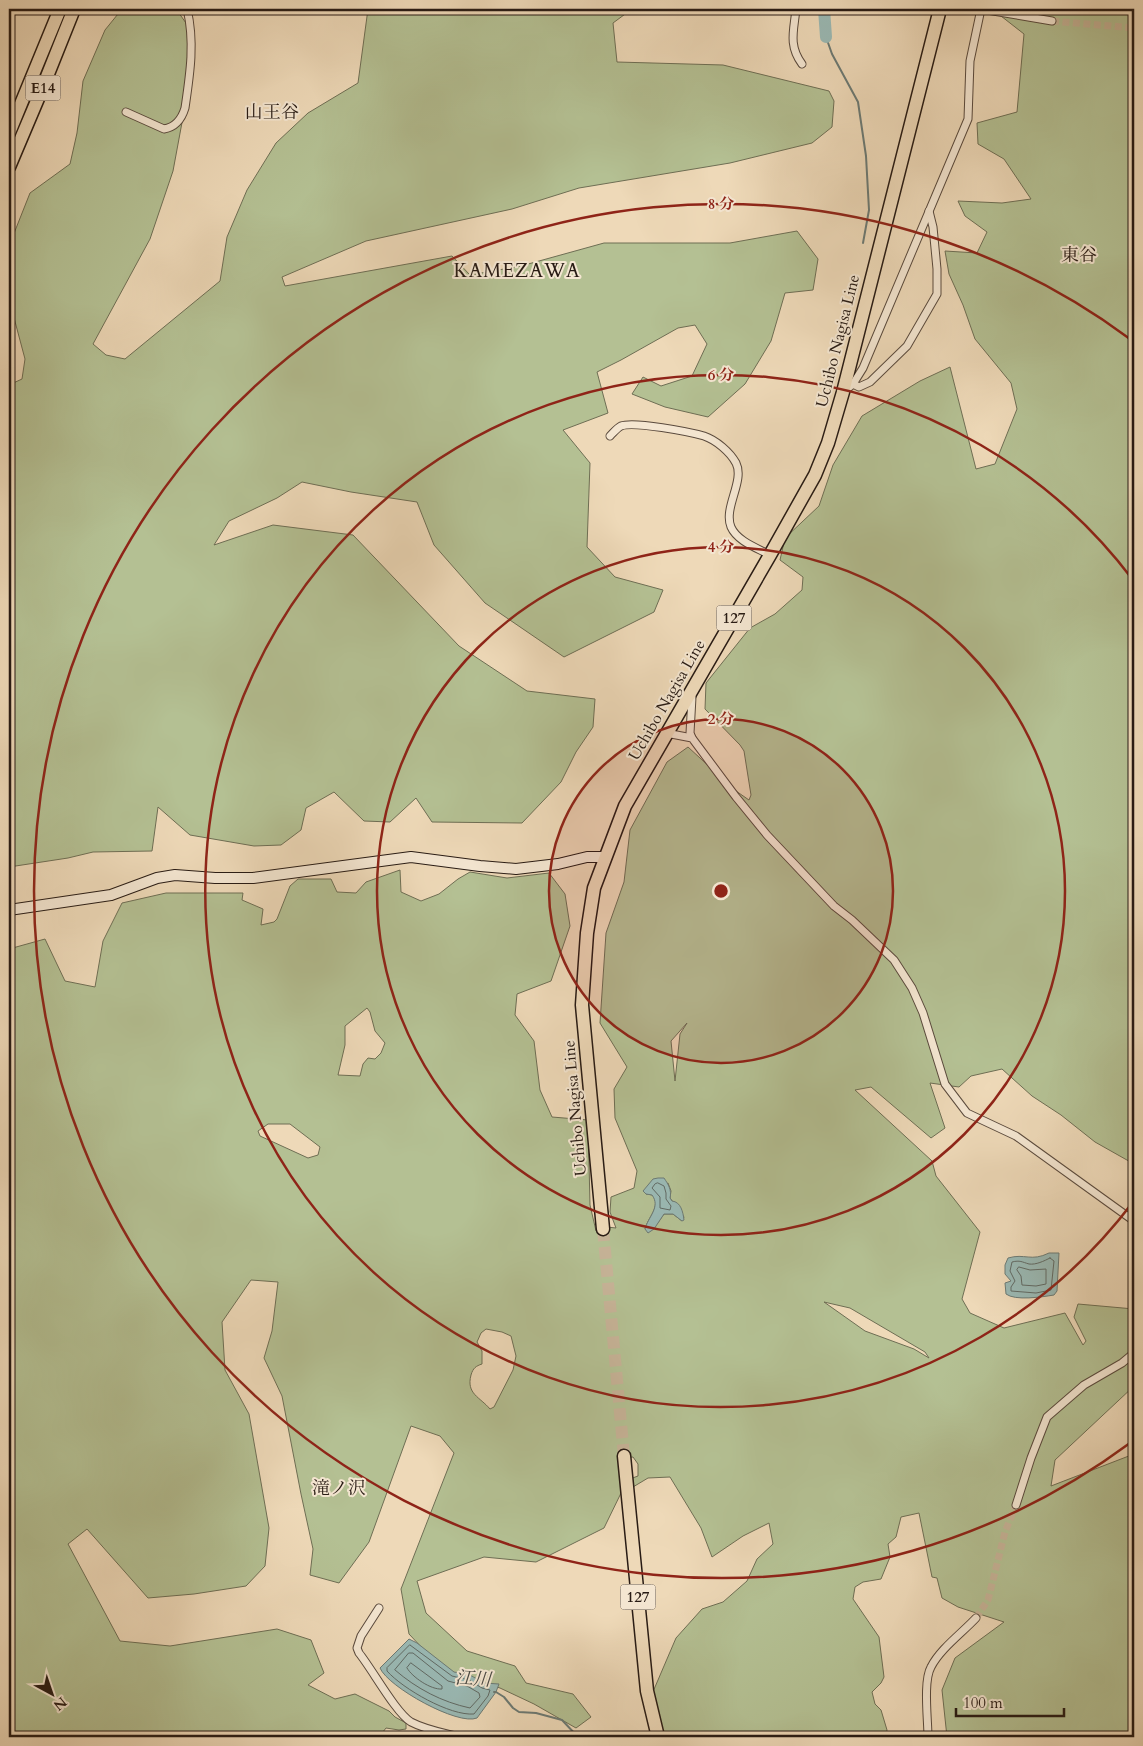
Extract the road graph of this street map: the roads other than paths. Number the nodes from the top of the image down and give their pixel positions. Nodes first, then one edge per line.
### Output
1 (60, 9) edge
2 (74, 9) edge
3 (187, 9) edge
4 (796, 9) edge
5 (940, 9) edge
6 (981, 9) edge
7 (1052, 21) tunnel mouth
8 (802, 64) dead end
9 (126, 112) dead end
10 (9, 133) edge
11 (9, 167) edge
12 (929, 211) junction
13 (848, 388) junction
14 (610, 436) dead end
15 (770, 555) junction
16 (693, 687) junction
17 (666, 733) junction
18 (692, 738) junction
19 (605, 857) junction
20 (9, 910) edge
21 (1134, 1221) edge
22 (603, 1229) tunnel mouth
23 (1134, 1353) edge
24 (624, 1456) tunnel mouth
25 (1016, 1505) tunnel mouth
26 (379, 1608) dead end
27 (976, 1618) tunnel mouth
28 (460, 1737) edge
29 (658, 1737) edge
30 (928, 1737) edge

1 - 10 highway, E14
2 - 11 highway, E14
3 - 9 street
4 - 8 street
5 - 13 highway, Uchibo Nagisa Line / 127
6 - 7 street
6 - 12 street
12 - 13 street
12 - 13 street
13 - 15 highway, Uchibo Nagisa Line / 127
14 - 15 street
15 - 16 highway, Uchibo Nagisa Line / 127
16 - 17 highway, Uchibo Nagisa Line / 127
16 - 18 street
17 - 18 street
17 - 19 highway, Uchibo Nagisa Line / 127
18 - 21 street
19 - 20 street
19 - 22 highway, Uchibo Nagisa Line / 127
23 - 25 street
24 - 29 highway, 127
26 - 28 street
27 - 30 street

